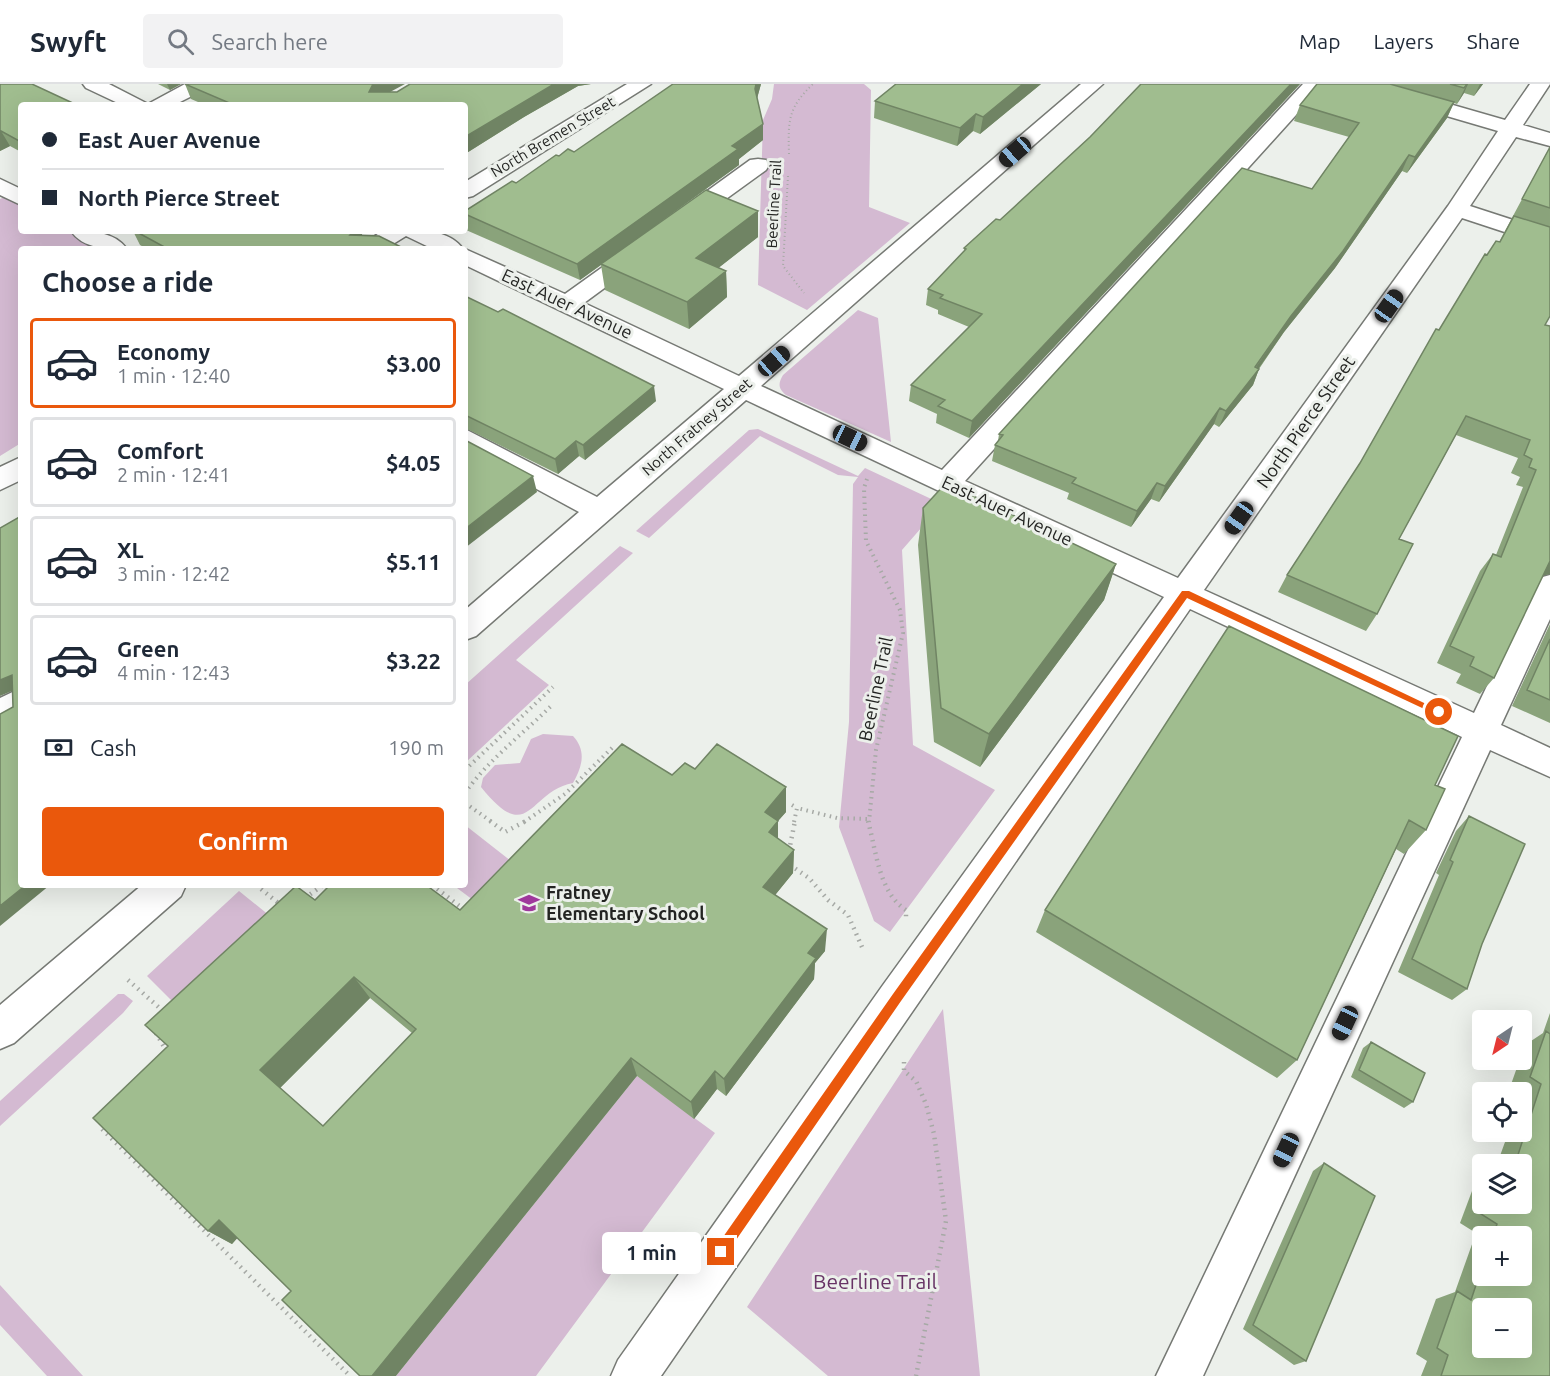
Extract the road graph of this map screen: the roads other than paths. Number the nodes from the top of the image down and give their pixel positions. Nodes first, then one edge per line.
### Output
1 (93, 84) edge
2 (201, 84) edge
3 (641, 84) edge
4 (1093, 84) edge
5 (1314, 84) edge
6 (1358, 84) edge
7 (1540, 84) edge
8 (133, 102) edge
9 (164, 102) edge
10 (1512, 129) junction
11 (1550, 140) edge
12 (758, 165) dead end
13 (18, 174) edge
14 (0, 184) edge
15 (468, 188) edge
16 (18, 196) edge
17 (1457, 209) junction
18 (88, 234) edge
19 (393, 234) edge
20 (420, 234) edge
21 (1550, 240) edge
22 (110, 246) edge
23 (374, 246) edge
24 (445, 246) edge
25 (468, 256) edge
26 (567, 304) junction
27 (742, 388) junction
28 (468, 440) edge
29 (18, 469) edge
30 (0, 480) edge
31 (947, 483) junction
32 (600, 511) junction
33 (1550, 586) edge
34 (1186, 593) junction
35 (468, 625) edge
36 (18, 703) edge
37 (0, 716) edge
38 (1481, 731) junction
39 (1550, 763) edge
40 (165, 888) edge
41 (0, 1030) edge
42 (634, 1376) edge
43 (1179, 1376) edge

1 - 8 street
2 - 9 street
3 - 15 street, North Bremen Street
4 - 27 street, North Fratney Street
5 - 31 street
6 - 10 street
7 - 10 street, North Pierce Street
10 - 11 street
10 - 17 street, North Pierce Street
12 - 26 street
13 - 14 street
14 - 16 street
17 - 21 street
17 - 34 street, North Pierce Street
18 - 22 street
19 - 23 street
20 - 24 street
25 - 26 street, East Auer Avenue
26 - 27 street, East Auer Avenue
27 - 31 street, East Auer Avenue
27 - 32 street, North Fratney Street
28 - 32 street
29 - 30 street
31 - 34 street, East Auer Avenue
32 - 35 street, North Fratney Street
33 - 38 street
34 - 38 street, East Auer Avenue
34 - 42 street, North Pierce Street
36 - 37 street
38 - 39 street, East Auer Avenue
38 - 43 street
40 - 41 street

